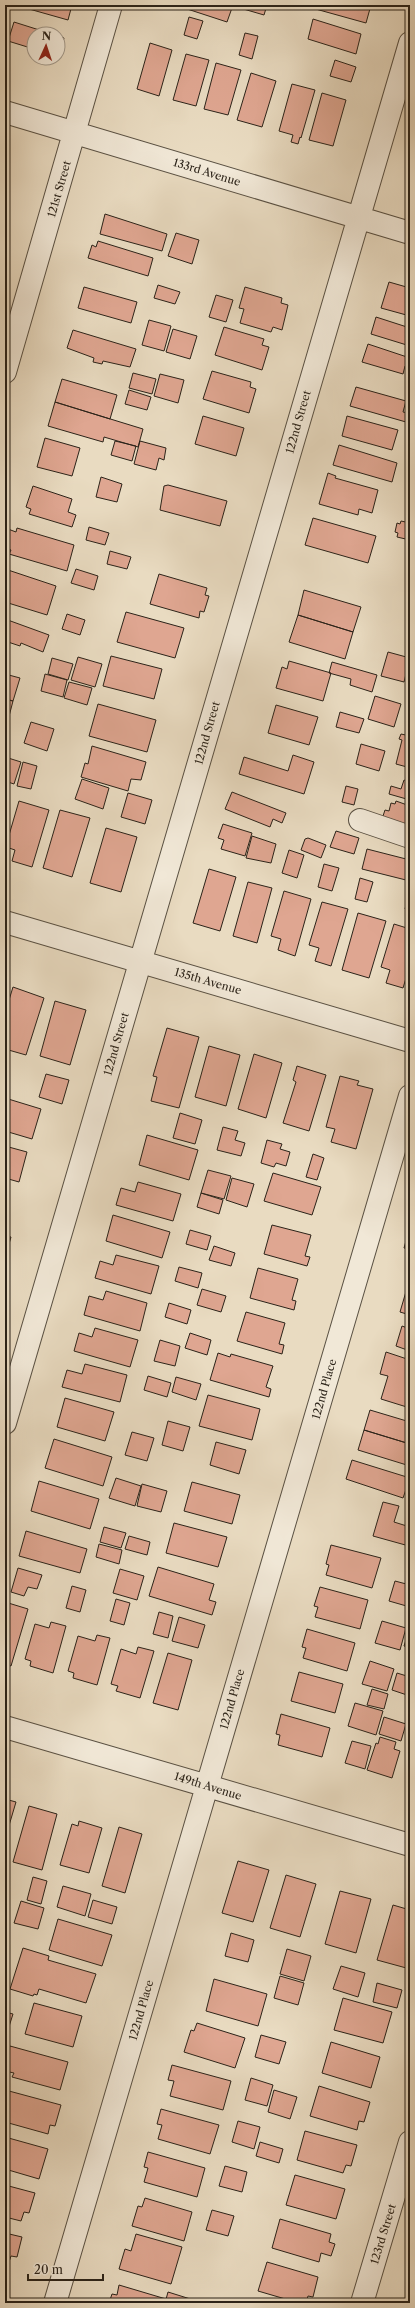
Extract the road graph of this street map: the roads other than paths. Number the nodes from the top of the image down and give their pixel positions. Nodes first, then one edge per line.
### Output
1 (111, 5) edge
2 (410, 43) edge
3 (5, 112) edge
4 (75, 133) junction
5 (359, 217) junction
6 (410, 233) edge
7 (5, 372) edge
8 (360, 820) dead end
9 (410, 838) edge
10 (5, 922) edge
11 (140, 961) junction
12 (410, 1041) edge
13 (410, 1096) edge
14 (5, 1423) edge
15 (5, 1727) edge
16 (207, 1785) junction
17 (410, 1845) edge
18 (410, 2142) edge
19 (55, 2303) edge
20 (362, 2303) edge

1 - 4 street, 121st Street
2 - 5 street, 122nd Street
3 - 4 street, 133rd Avenue
4 - 5 street, 133rd Avenue
4 - 7 street, 121st Street
5 - 6 street, 133rd Avenue
5 - 11 street, 122nd Street
8 - 9 street
10 - 11 street, 135th Avenue
11 - 12 street, 135th Avenue
11 - 14 street, 122nd Street
13 - 16 street, 122nd Place
15 - 16 street, 149th Avenue
16 - 17 street, 149th Avenue
16 - 19 street, 122nd Place
18 - 20 street, 123rd Street

